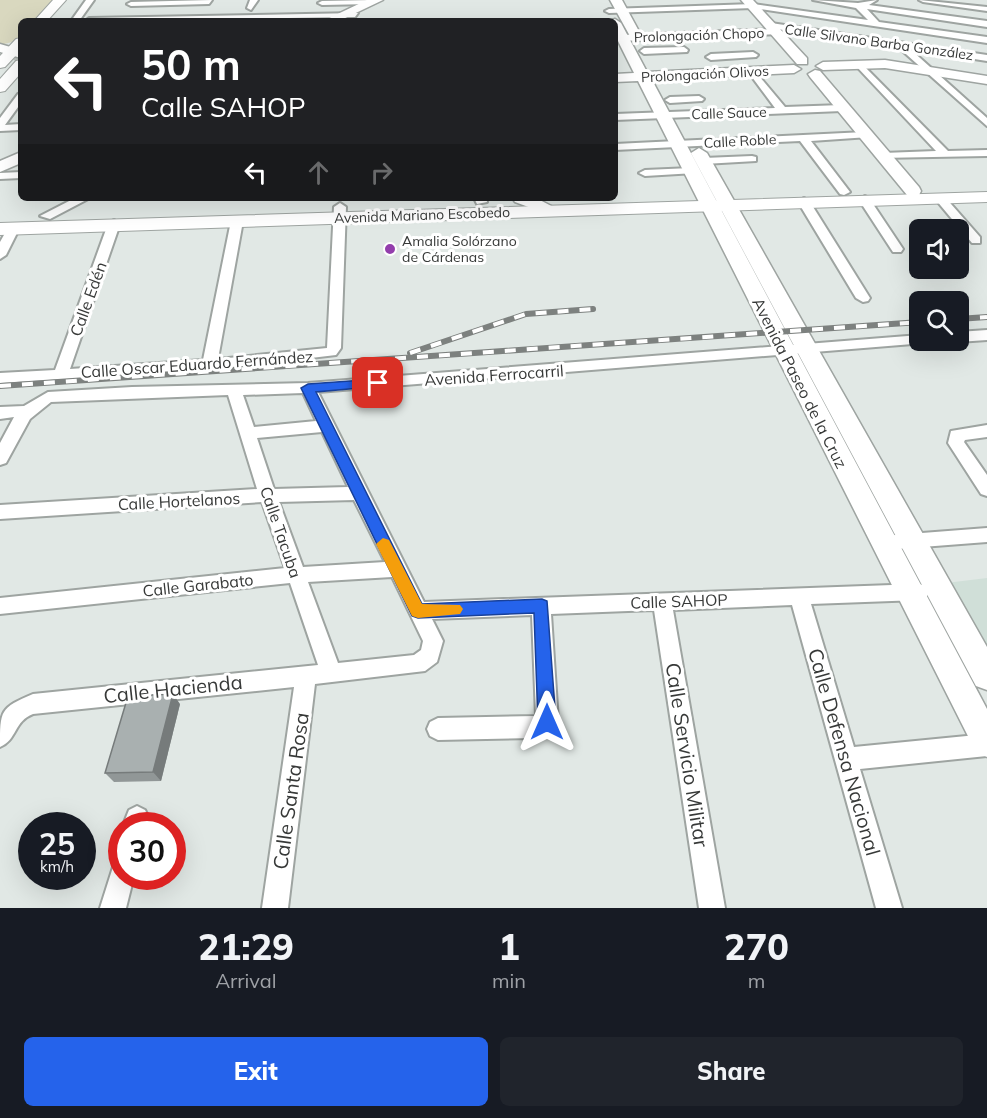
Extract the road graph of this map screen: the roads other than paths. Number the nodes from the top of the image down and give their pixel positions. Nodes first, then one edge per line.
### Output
1 (60, 0) edge
2 (66, 0) edge
3 (80, 0) edge
4 (90, 0) edge
5 (389, 0) edge
6 (817, 0) edge
7 (873, 0) edge
8 (923, 0) edge
9 (974, 0) edge
10 (209, 1) edge
11 (374, 1) edge
12 (322, 3) dead end
13 (750, 3) edge
14 (131, 4) dead end
15 (987, 5) edge
16 (859, 6) junction
17 (708, 8) junction
18 (680, 9) junction
19 (987, 9) edge
20 (714, 16) dead end
21 (347, 17) edge
22 (43, 18) edge
23 (51, 18) edge
24 (63, 18) edge
25 (77, 18) edge
26 (202, 18) edge
27 (319, 18) edge
28 (686, 18) dead end
29 (875, 23) junction
30 (987, 24) edge
31 (721, 25) dead end
32 (692, 26) dead end
33 (774, 29) junction
34 (629, 31) edge
35 (727, 34) junction
36 (698, 35) junction
37 (987, 40) edge
38 (899, 45) junction
39 (684, 50) dead end
40 (11, 53) edge
41 (711, 57) dead end
42 (987, 58) edge
43 (618, 65) edge
44 (752, 65) junction
45 (796, 65) junction
46 (860, 65) junction
47 (618, 68) edge
48 (819, 70) junction
49 (931, 71) junction
50 (0, 75) edge
51 (987, 80) edge
52 (0, 88) edge
53 (0, 95) edge
54 (699, 99) dead end
55 (18, 101) edge
56 (842, 108) junction
57 (670, 110) junction
58 (782, 110) junction
59 (618, 117) edge
60 (987, 123) edge
61 (0, 127) edge
62 (18, 127) edge
63 (865, 135) junction
64 (802, 138) junction
65 (618, 147) edge
66 (987, 153) edge
67 (945, 154) junction
68 (691, 155) junction
69 (883, 156) junction
70 (18, 158) edge
71 (752, 159) dead end
72 (18, 166) edge
73 (0, 167) edge
74 (645, 173) dead end
75 (0, 175) edge
76 (18, 175) edge
77 (987, 189) edge
78 (913, 191) junction
79 (844, 192) junction
80 (987, 196) edge
81 (940, 198) junction
82 (715, 200) junction
83 (865, 200) junction
84 (78, 201) edge
85 (468, 201) edge
86 (510, 201) edge
87 (540, 202) edge
88 (804, 202) junction
89 (340, 212) junction
90 (46, 216) junction
91 (237, 221) junction
92 (170, 222) junction
93 (114, 224) junction
94 (3, 225) edge
95 (976, 240) dead end
96 (897, 249) dead end
97 (0, 255) edge
98 (863, 298) dead end
99 (987, 335) edge
100 (969, 336) edge
101 (909, 341) edge
102 (809, 349) junction
103 (784, 353) junction
104 (210, 365) junction
105 (61, 374) junction
106 (0, 378) edge
107 (308, 388) junction
108 (234, 390) junction
109 (25, 411) junction
110 (0, 413) edge
111 (325, 426) junction
112 (987, 431) edge
113 (247, 433) junction
114 (0, 459) edge
115 (987, 489) edge
116 (358, 493) junction
117 (268, 496) junction
118 (0, 512) edge
119 (987, 535) edge
120 (913, 541) junction
121 (884, 543) junction
122 (396, 569) junction
123 (295, 575) junction
124 (941, 591) junction
125 (909, 592) junction
126 (800, 596) junction
127 (662, 602) junction
128 (0, 606) edge
129 (542, 606) junction
130 (418, 611) junction
131 (331, 672) junction
132 (306, 675) junction
133 (987, 676) edge
134 (438, 729) dead end
135 (0, 736) edge
136 (987, 743) edge
137 (846, 759) junction
138 (118, 890) edge
139 (113, 908) edge
140 (275, 908) edge
141 (712, 908) edge
142 (889, 908) edge

1 - 22 main road
2 - 23 main road
3 - 24 main road
4 - 25 street
5 - 21 main road
6 - 16 street
7 - 16 street
8 - 19 street
9 - 15 street
10 - 14 street
10 - 26 street
11 - 12 street
11 - 21 main road
13 - 17 street
13 - 29 street
13 - 33 main road
16 - 29 street
16 - 30 street
17 - 18 street
17 - 20 street
18 - 28 street
18 - 34 street
21 - 27 street
29 - 37 street
29 - 38 street
31 - 35 street
32 - 36 street
33 - 35 street, Prolongación Chopo
33 - 38 street, Calle Silvano Barba González
33 - 45 main road
34 - 36 street, Prolongación Chopo
34 - 39 street
34 - 43 main road, Prolongación Olivos
34 - 44 main road, Prolongación Olivos
34 - 47 main road, Prolongación Olivos
34 - 57 main road, Avenida Paseo de la Cruz
35 - 36 street, Prolongación Chopo
38 - 42 street, Calle Silvano Barba González
38 - 49 street
40 - 50 main road
40 - 52 main road
40 - 53 main road
41 - 44 street
44 - 45 main road, Prolongación Olivos
44 - 58 street
45 - 48 main road, Prolongación Olivos
46 - 48 main road
46 - 49 main road
46 - 67 street
48 - 56 main road
49 - 51 main road
49 - 60 street
54 - 57 street
55 - 61 street
56 - 58 street, Calle Sauce
56 - 63 main road
57 - 58 street, Calle Sauce
57 - 59 street, Calle Sauce
57 - 68 main road, Avenida Paseo de la Cruz
61 - 62 street
63 - 64 street, Calle Roble
63 - 69 main road
64 - 68 street, Calle Roble
64 - 79 street
65 - 68 street, Calle Roble
66 - 67 street
67 - 69 street
68 - 71 street
68 - 74 street
68 - 82 main road, Avenida Paseo de la Cruz
69 - 78 main road
70 - 73 main road
72 - 75 main road
75 - 76 street
77 - 78 main road, Avenida Mariano Escobedo
78 - 79 main road, Avenida Mariano Escobedo
79 - 82 main road, Avenida Mariano Escobedo
80 - 81 main road, Avenida Mariano Escobedo
81 - 83 main road, Avenida Mariano Escobedo
81 - 95 street
82 - 87 main road, Avenida Mariano Escobedo
82 - 87 main road, Avenida Mariano Escobedo
82 - 88 main road, Avenida Mariano Escobedo
82 - 102 main road, Avenida Paseo de la Cruz
82 - 103 main road, Avenida Paseo de la Cruz
83 - 88 main road, Avenida Mariano Escobedo
83 - 96 street
84 - 90 street
85 - 89 main road, Avenida Mariano Escobedo
86 - 87 main road, Avenida Mariano Escobedo
87 - 89 main road, Avenida Mariano Escobedo
88 - 98 street
89 - 90 main road, Avenida Mariano Escobedo
89 - 91 main road, Avenida Mariano Escobedo
89 - 104 street, Calle Oscar Eduardo Fernández
90 - 94 main road, Avenida Mariano Escobedo
91 - 92 main road, Avenida Mariano Escobedo
91 - 104 street
92 - 93 main road, Avenida Mariano Escobedo
92 - 94 main road
93 - 94 main road, Avenida Mariano Escobedo
93 - 105 street, Calle Edén
94 - 97 street
99 - 100 street
101 - 102 street, Avenida Ferrocarril
102 - 103 street, Avenida Ferrocarril
102 - 120 main road, Avenida Paseo de la Cruz
103 - 107 street, Avenida Ferrocarril
103 - 121 main road, Avenida Paseo de la Cruz
104 - 105 street, Calle Oscar Eduardo Fernández
105 - 106 street, Calle Oscar Eduardo Fernández
107 - 108 street, Avenida Ferrocarril
107 - 111 street
108 - 109 street, Avenida Ferrocarril
108 - 113 street, Calle Tacuba
109 - 110 street, Avenida Ferrocarril
109 - 114 street
111 - 113 street
111 - 116 street
112 - 115 street
113 - 117 street, Calle Tacuba
116 - 117 street, Calle Hortelanos
116 - 122 street
117 - 118 street, Calle Hortelanos
117 - 123 street, Calle Tacuba
119 - 120 street
120 - 121 street
120 - 124 main road, Avenida Paseo de la Cruz
121 - 125 main road, Avenida Paseo de la Cruz
122 - 123 street, Calle Garabato
122 - 130 street
123 - 128 street, Calle Garabato
123 - 131 street, Calle Tacuba
124 - 125 street, Calle SAHOP
124 - 133 main road, Avenida Paseo de la Cruz
125 - 126 street, Calle SAHOP
125 - 136 main road, Avenida Paseo de la Cruz
126 - 127 street, Calle SAHOP
126 - 137 street, Calle Defensa Nacional
127 - 129 street, Calle SAHOP
127 - 141 street, Calle Servicio Militar
129 - 130 street, Calle SAHOP
129 - 134 street
130 - 131 street, Calle Hacienda
131 - 132 street, Calle Hacienda
132 - 135 street, Calle Hacienda
132 - 140 street, Calle Santa Rosa
136 - 137 street
137 - 142 street, Calle Defensa Nacional
138 - 139 street

